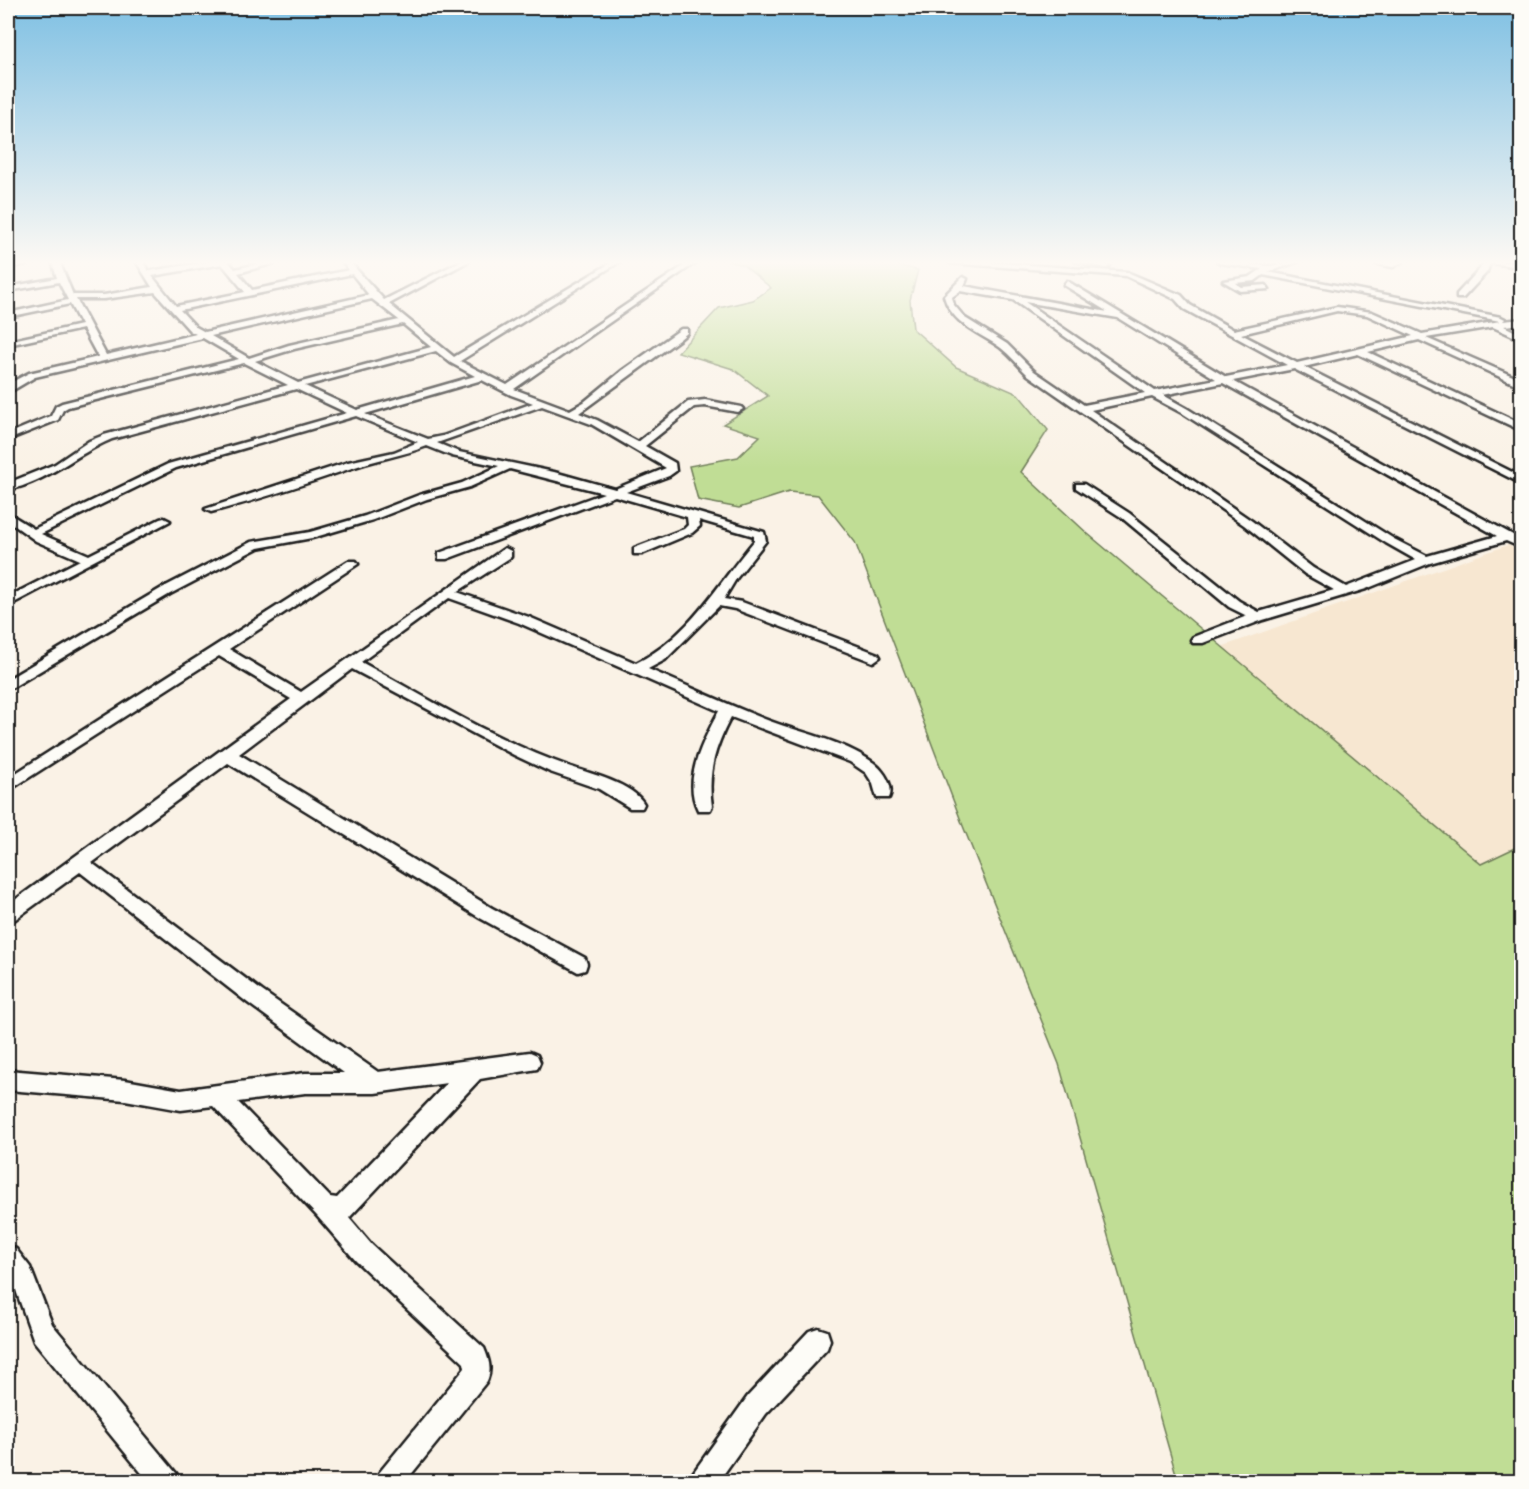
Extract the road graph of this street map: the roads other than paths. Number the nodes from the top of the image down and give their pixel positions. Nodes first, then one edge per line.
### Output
1 (66, 330) edge
2 (89, 330) edge
3 (196, 330) edge
4 (228, 330) edge
5 (364, 330) edge
6 (416, 330) edge
7 (507, 330) edge
8 (593, 330) edge
9 (978, 330) edge
10 (1060, 330) edge
11 (1144, 330) edge
12 (1229, 330) edge
13 (1244, 330) edge
14 (1407, 330) edge
15 (1454, 330) edge
16 (1506, 330) edge
17 (684, 331) dead end
18 (1233, 333) junction
19 (205, 336) junction
20 (1420, 336) junction
21 (1521, 338) edge
22 (8, 343) edge
23 (436, 348) junction
24 (1359, 351) junction
25 (103, 358) junction
26 (246, 360) junction
27 (454, 361) junction
28 (1296, 366) junction
29 (482, 377) junction
30 (1224, 380) junction
31 (1521, 384) edge
32 (297, 386) junction
33 (508, 389) junction
34 (8, 390) edge
35 (1157, 394) junction
36 (542, 403) junction
37 (1085, 408) junction
38 (738, 409) dead end
39 (356, 412) junction
40 (573, 412) junction
41 (1521, 428) edge
42 (8, 437) edge
43 (427, 442) junction
44 (634, 446) junction
45 (508, 466) junction
46 (1521, 481) edge
47 (1080, 486) dead end
48 (8, 487) edge
49 (614, 493) junction
50 (211, 508) dead end
51 (8, 516) edge
52 (693, 516) junction
53 (164, 521) dead end
54 (33, 534) junction
55 (1507, 537) junction
56 (1521, 545) edge
57 (638, 551) dead end
58 (505, 552) dead end
59 (443, 556) dead end
60 (88, 559) junction
61 (1426, 560) junction
62 (352, 564) dead end
63 (1345, 591) junction
64 (447, 593) junction
65 (8, 602) edge
66 (716, 602) junction
67 (1258, 617) junction
68 (1198, 640) dead end
69 (220, 650) junction
70 (873, 657) dead end
71 (352, 663) junction
72 (638, 668) junction
73 (8, 685) edge
74 (301, 699) junction
75 (728, 708) junction
76 (228, 755) junction
77 (8, 785) edge
78 (883, 794) dead end
79 (636, 804) dead end
80 (704, 806) dead end
81 (80, 862) junction
82 (8, 915) edge
83 (578, 964) dead end
84 (530, 1062) dead end
85 (475, 1070) junction
86 (8, 1080) edge
87 (375, 1083) junction
88 (218, 1096) junction
89 (326, 1208) junction
90 (8, 1257) edge
91 (818, 1340) dead end
92 (166, 1482) edge
93 (388, 1482) edge
94 (702, 1482) edge

1 - 22 street
2 - 25 street
3 - 19 street
4 - 19 street
5 - 26 street
6 - 23 street
7 - 27 street
8 - 33 street
9 - 37 street
10 - 35 street
11 - 30 street
12 - 18 street
13 - 18 street
14 - 20 street
15 - 20 street
16 - 21 street
17 - 40 street
18 - 28 street
19 - 25 street
19 - 26 street
20 - 24 street
20 - 31 street
23 - 27 street
23 - 32 street
24 - 28 street
24 - 41 street
25 - 34 street
26 - 32 street
26 - 42 street
27 - 29 street
28 - 30 street
28 - 46 street
29 - 33 street
29 - 39 street
30 - 35 street
30 - 55 street
32 - 39 street
32 - 48 street
33 - 36 street
35 - 37 street
35 - 61 street
36 - 40 street
36 - 43 street
37 - 63 street
38 - 44 street
39 - 43 street
39 - 54 street
40 - 44 street
43 - 45 street
43 - 50 street
44 - 49 street
45 - 49 street
45 - 73 street
47 - 67 street
49 - 52 street
49 - 59 street
51 - 54 street
52 - 57 street
52 - 66 street
53 - 60 street
54 - 60 street
55 - 56 street
55 - 61 street
58 - 64 street
60 - 65 street
61 - 63 street
62 - 69 street
63 - 67 street
64 - 71 street
64 - 72 street
66 - 70 street
66 - 72 street
67 - 68 street
69 - 74 street
69 - 77 street
71 - 74 street
71 - 79 street
72 - 75 street
74 - 76 street
75 - 78 street
75 - 80 street
76 - 81 street
76 - 83 street
81 - 82 street
81 - 87 street
84 - 85 street
85 - 87 street
85 - 89 street
86 - 88 street
87 - 88 street
88 - 89 street
89 - 93 street
90 - 92 street
91 - 94 street

